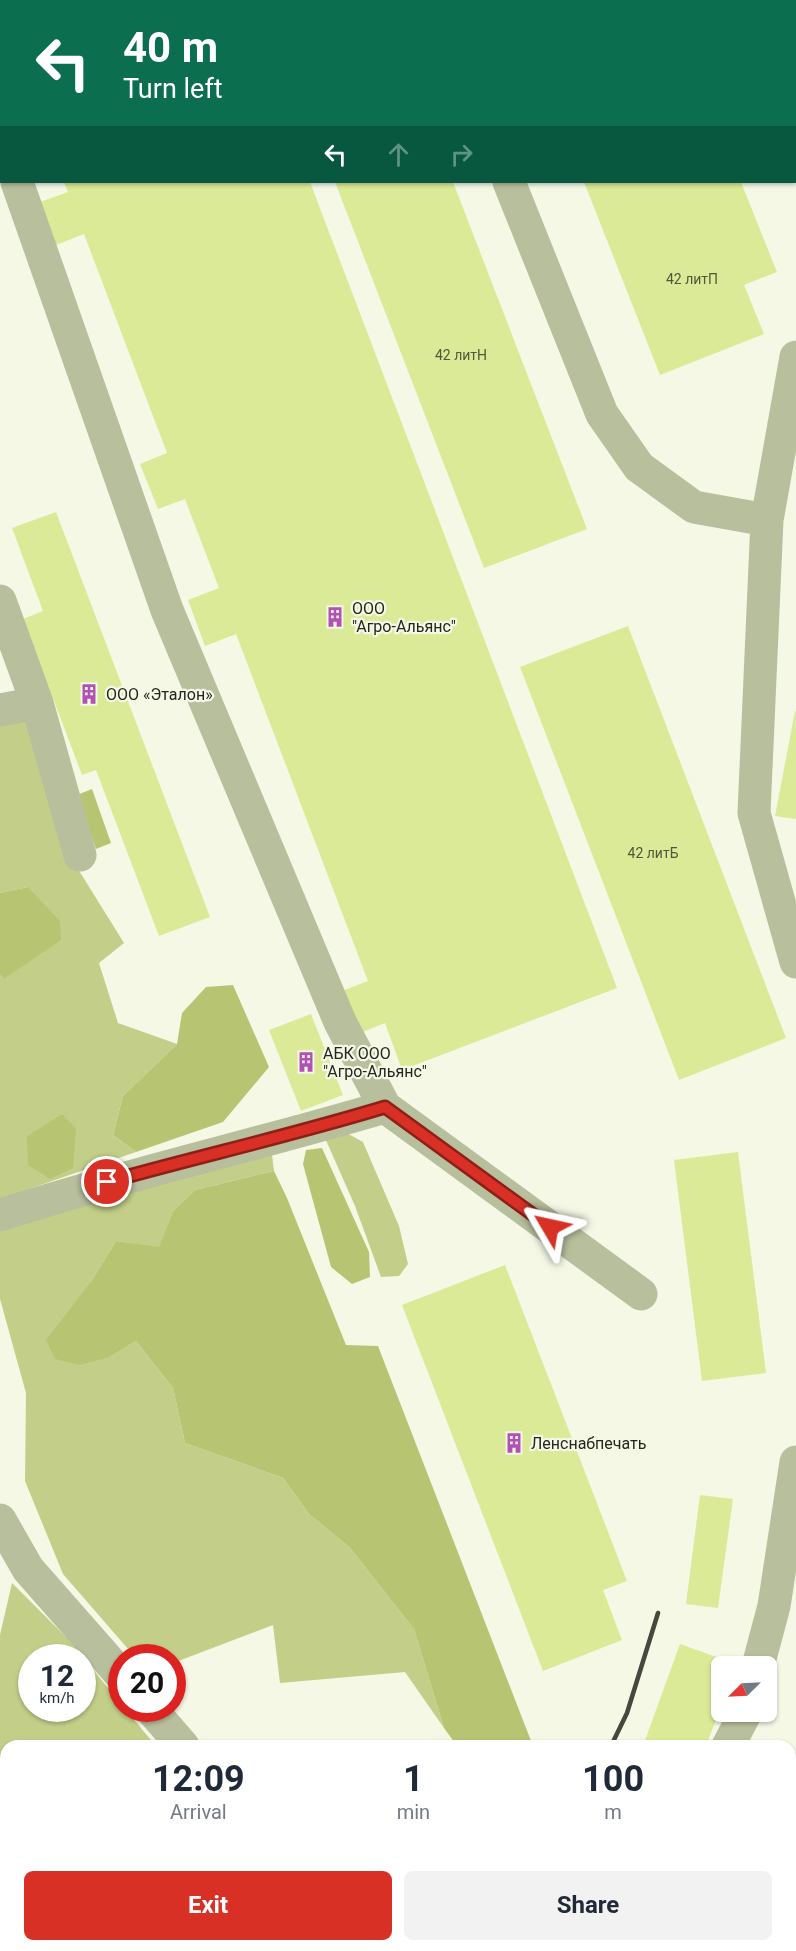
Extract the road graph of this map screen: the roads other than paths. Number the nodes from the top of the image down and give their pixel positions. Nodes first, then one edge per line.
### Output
1 (17, 183) edge
2 (509, 183) edge
3 (796, 357) edge
4 (767, 520) junction
5 (0, 601) edge
6 (37, 703) junction
7 (0, 710) edge
8 (80, 855) dead end
9 (796, 963) edge
10 (385, 1107) junction
11 (0, 1215) edge
12 (641, 1294) dead end
13 (796, 1462) edge
14 (0, 1520) edge
15 (761, 1656) edge
16 (108, 1660) edge
17 (162, 1722) edge
18 (741, 1722) edge
19 (178, 1740) edge
20 (731, 1740) edge

1 - 10 lane
2 - 4 lane
3 - 4 lane
4 - 9 lane
5 - 6 lane
6 - 7 lane
6 - 8 lane
10 - 11 lane
10 - 12 lane
13 - 15 lane
14 - 16 lane
17 - 19 lane
18 - 20 lane

